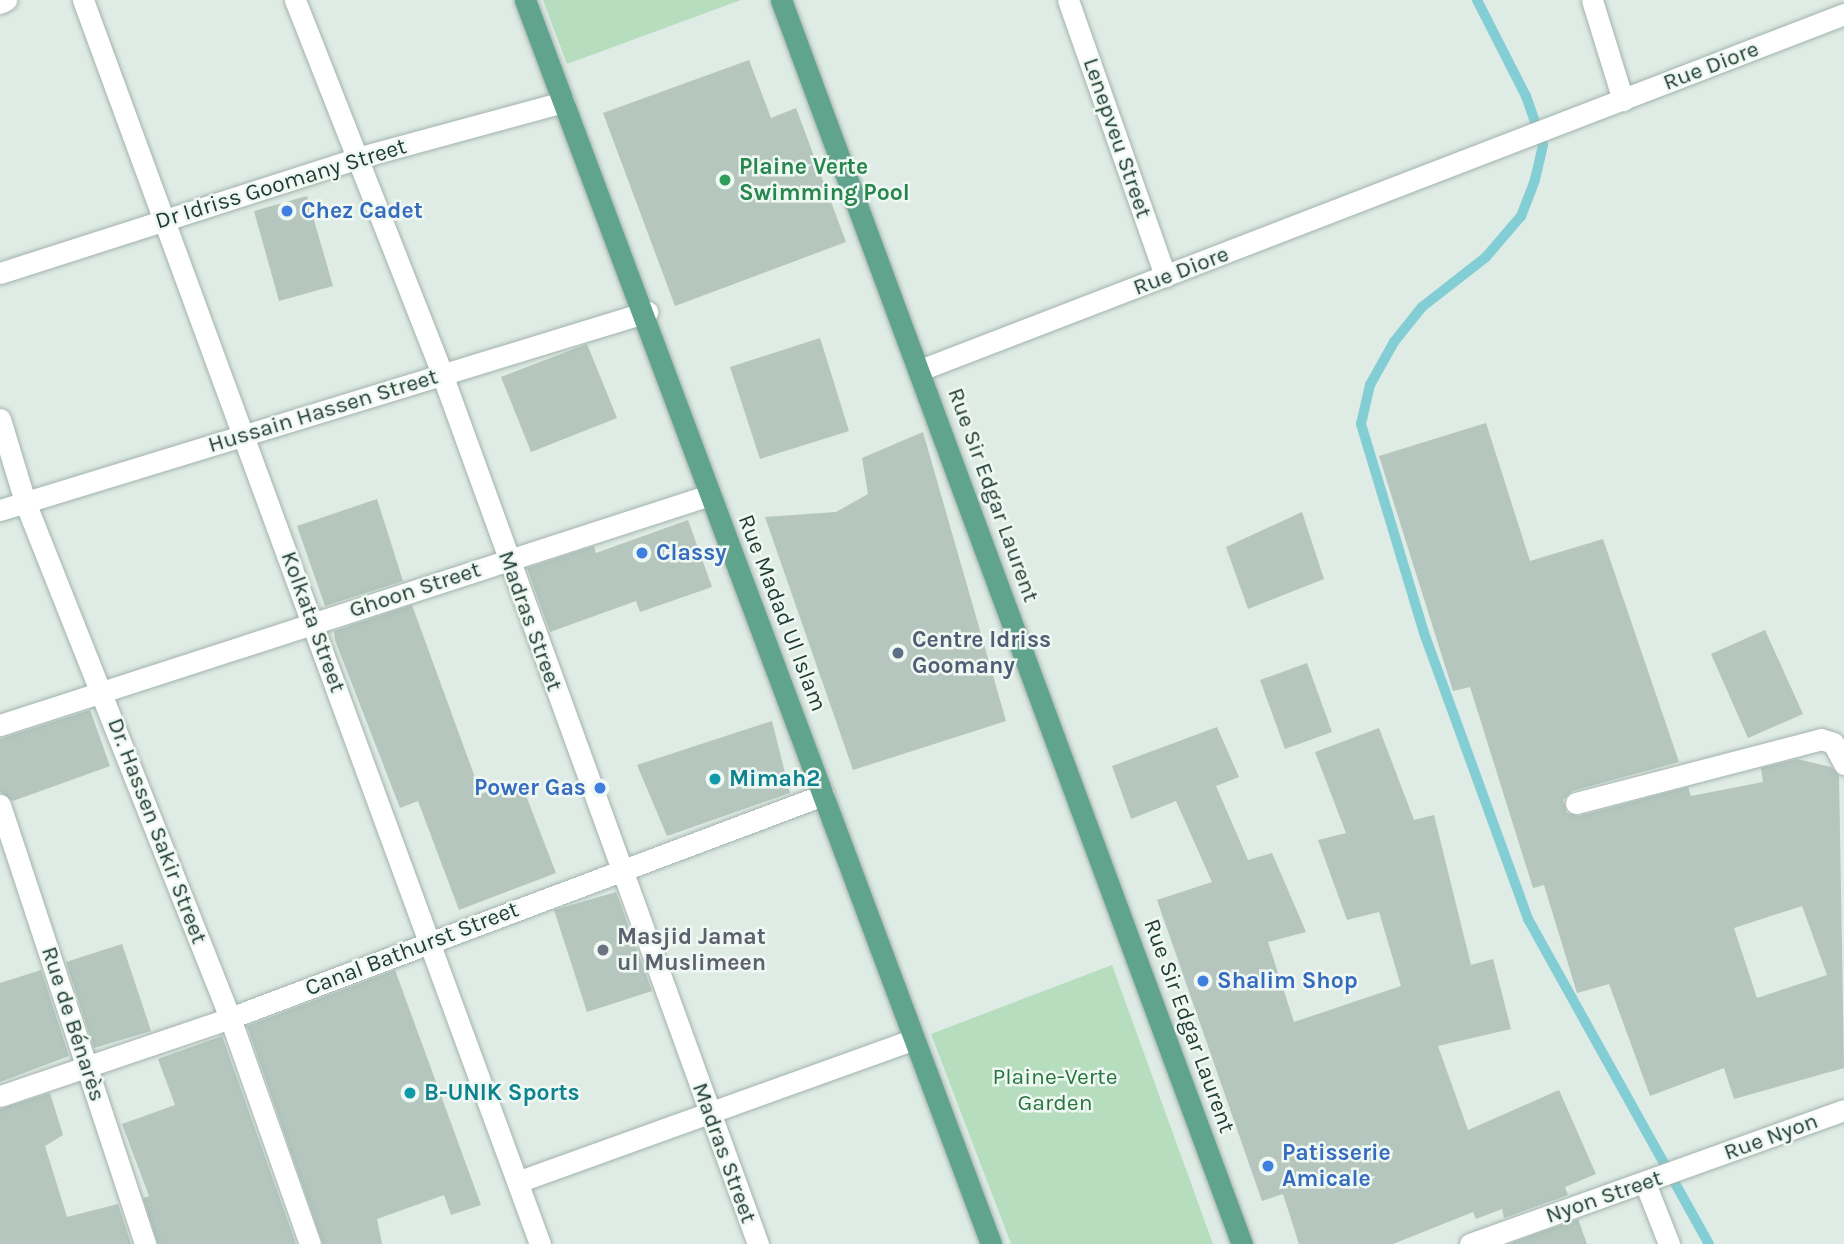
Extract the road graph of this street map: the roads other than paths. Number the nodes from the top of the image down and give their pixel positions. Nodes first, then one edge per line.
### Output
1 (6, 0) edge
2 (83, 0) edge
3 (295, 0) edge
4 (525, 0) edge
5 (781, 0) edge
6 (1068, 0) edge
7 (1592, 0) edge
8 (0, 3) edge
9 (1844, 14) edge
10 (1623, 100) junction
11 (564, 102) junction
12 (361, 157) junction
13 (164, 219) junction
14 (0, 273) edge
15 (1165, 276) junction
16 (647, 312) junction
17 (920, 370) junction
18 (442, 374) junction
19 (0, 419) edge
20 (243, 436) junction
21 (710, 495) junction
22 (26, 502) junction
23 (0, 510) edge
24 (508, 560) junction
25 (314, 623) junction
26 (103, 690) junction
27 (0, 725) edge
28 (1844, 764) edge
29 (823, 795) junction
30 (1576, 803) dead end
31 (0, 805) edge
32 (619, 868) junction
33 (430, 943) junction
34 (230, 1018) junction
35 (914, 1039) junction
36 (87, 1067) junction
37 (0, 1096) edge
38 (708, 1110) junction
39 (1844, 1110) edge
40 (1699, 1163) joint
41 (520, 1181) junction
42 (1645, 1183) junction
43 (145, 1244) edge
44 (310, 1244) edge
45 (540, 1244) edge
46 (758, 1244) edge
47 (992, 1244) edge
48 (1242, 1244) edge
49 (1470, 1244) edge
50 (1669, 1244) edge

1 - 8 street
2 - 13 street, Kolkata Street
3 - 12 street, Madras Street
4 - 11 main road, Rue Madad Ul Islam
5 - 17 main road, Rue Sir Edgar Laurent
6 - 15 street, Lenepveu Street
7 - 10 street
9 - 10 street, Rue Diore
10 - 15 street, Rue Diore
11 - 12 street, Dr Idriss Goomany Street
11 - 16 main road, Rue Madad Ul Islam
12 - 13 street, Dr Idriss Goomany Street
12 - 18 street, Madras Street
13 - 14 street, Dr Idriss Goomany Street
13 - 20 street, Kolkata Street
15 - 17 street, Rue Diore
16 - 18 street, Hussain Hassen Street
16 - 21 main road, Rue Madad Ul Islam
17 - 48 main road, Rue Sir Edgar Laurent
18 - 20 street, Hussain Hassen Street
18 - 24 street, Madras Street
19 - 22 street, Dr. Hassen Sakir Street
20 - 22 street, Hussain Hassen Street
20 - 25 street, Kolkata Street
21 - 24 street, Ghoon Street
21 - 29 main road, Rue Madad Ul Islam
22 - 23 street, Hussain Hassen Street
22 - 26 street, Dr. Hassen Sakir Street
24 - 25 street, Ghoon Street
24 - 32 street, Madras Street
25 - 26 street, Ghoon Street
25 - 33 street, Kolkata Street
26 - 27 street, Ghoon Street
26 - 34 street, Dr. Hassen Sakir Street
28 - 30 street
29 - 32 street, Canal Bathurst Street
29 - 35 main road, Rue Madad Ul Islam
31 - 36 street, Rue de Bénarès
32 - 33 street, Canal Bathurst Street
32 - 38 street, Madras Street
33 - 34 street, Canal Bathurst Street
33 - 41 street, Kolkata Street
34 - 36 street, Canal Bathurst Street
34 - 44 street, Dr. Hassen Sakir Street
35 - 38 street
35 - 47 main road, Rue Madad Ul Islam
36 - 37 street, Canal Bathurst Street
36 - 43 street, Rue de Bénarès
38 - 41 street
38 - 46 street, Madras Street
39 - 40 street, Rue Nyon
40 - 42 street, Nyon Street
41 - 45 street, Kolkata Street
42 - 49 street, Nyon Street
42 - 50 street

